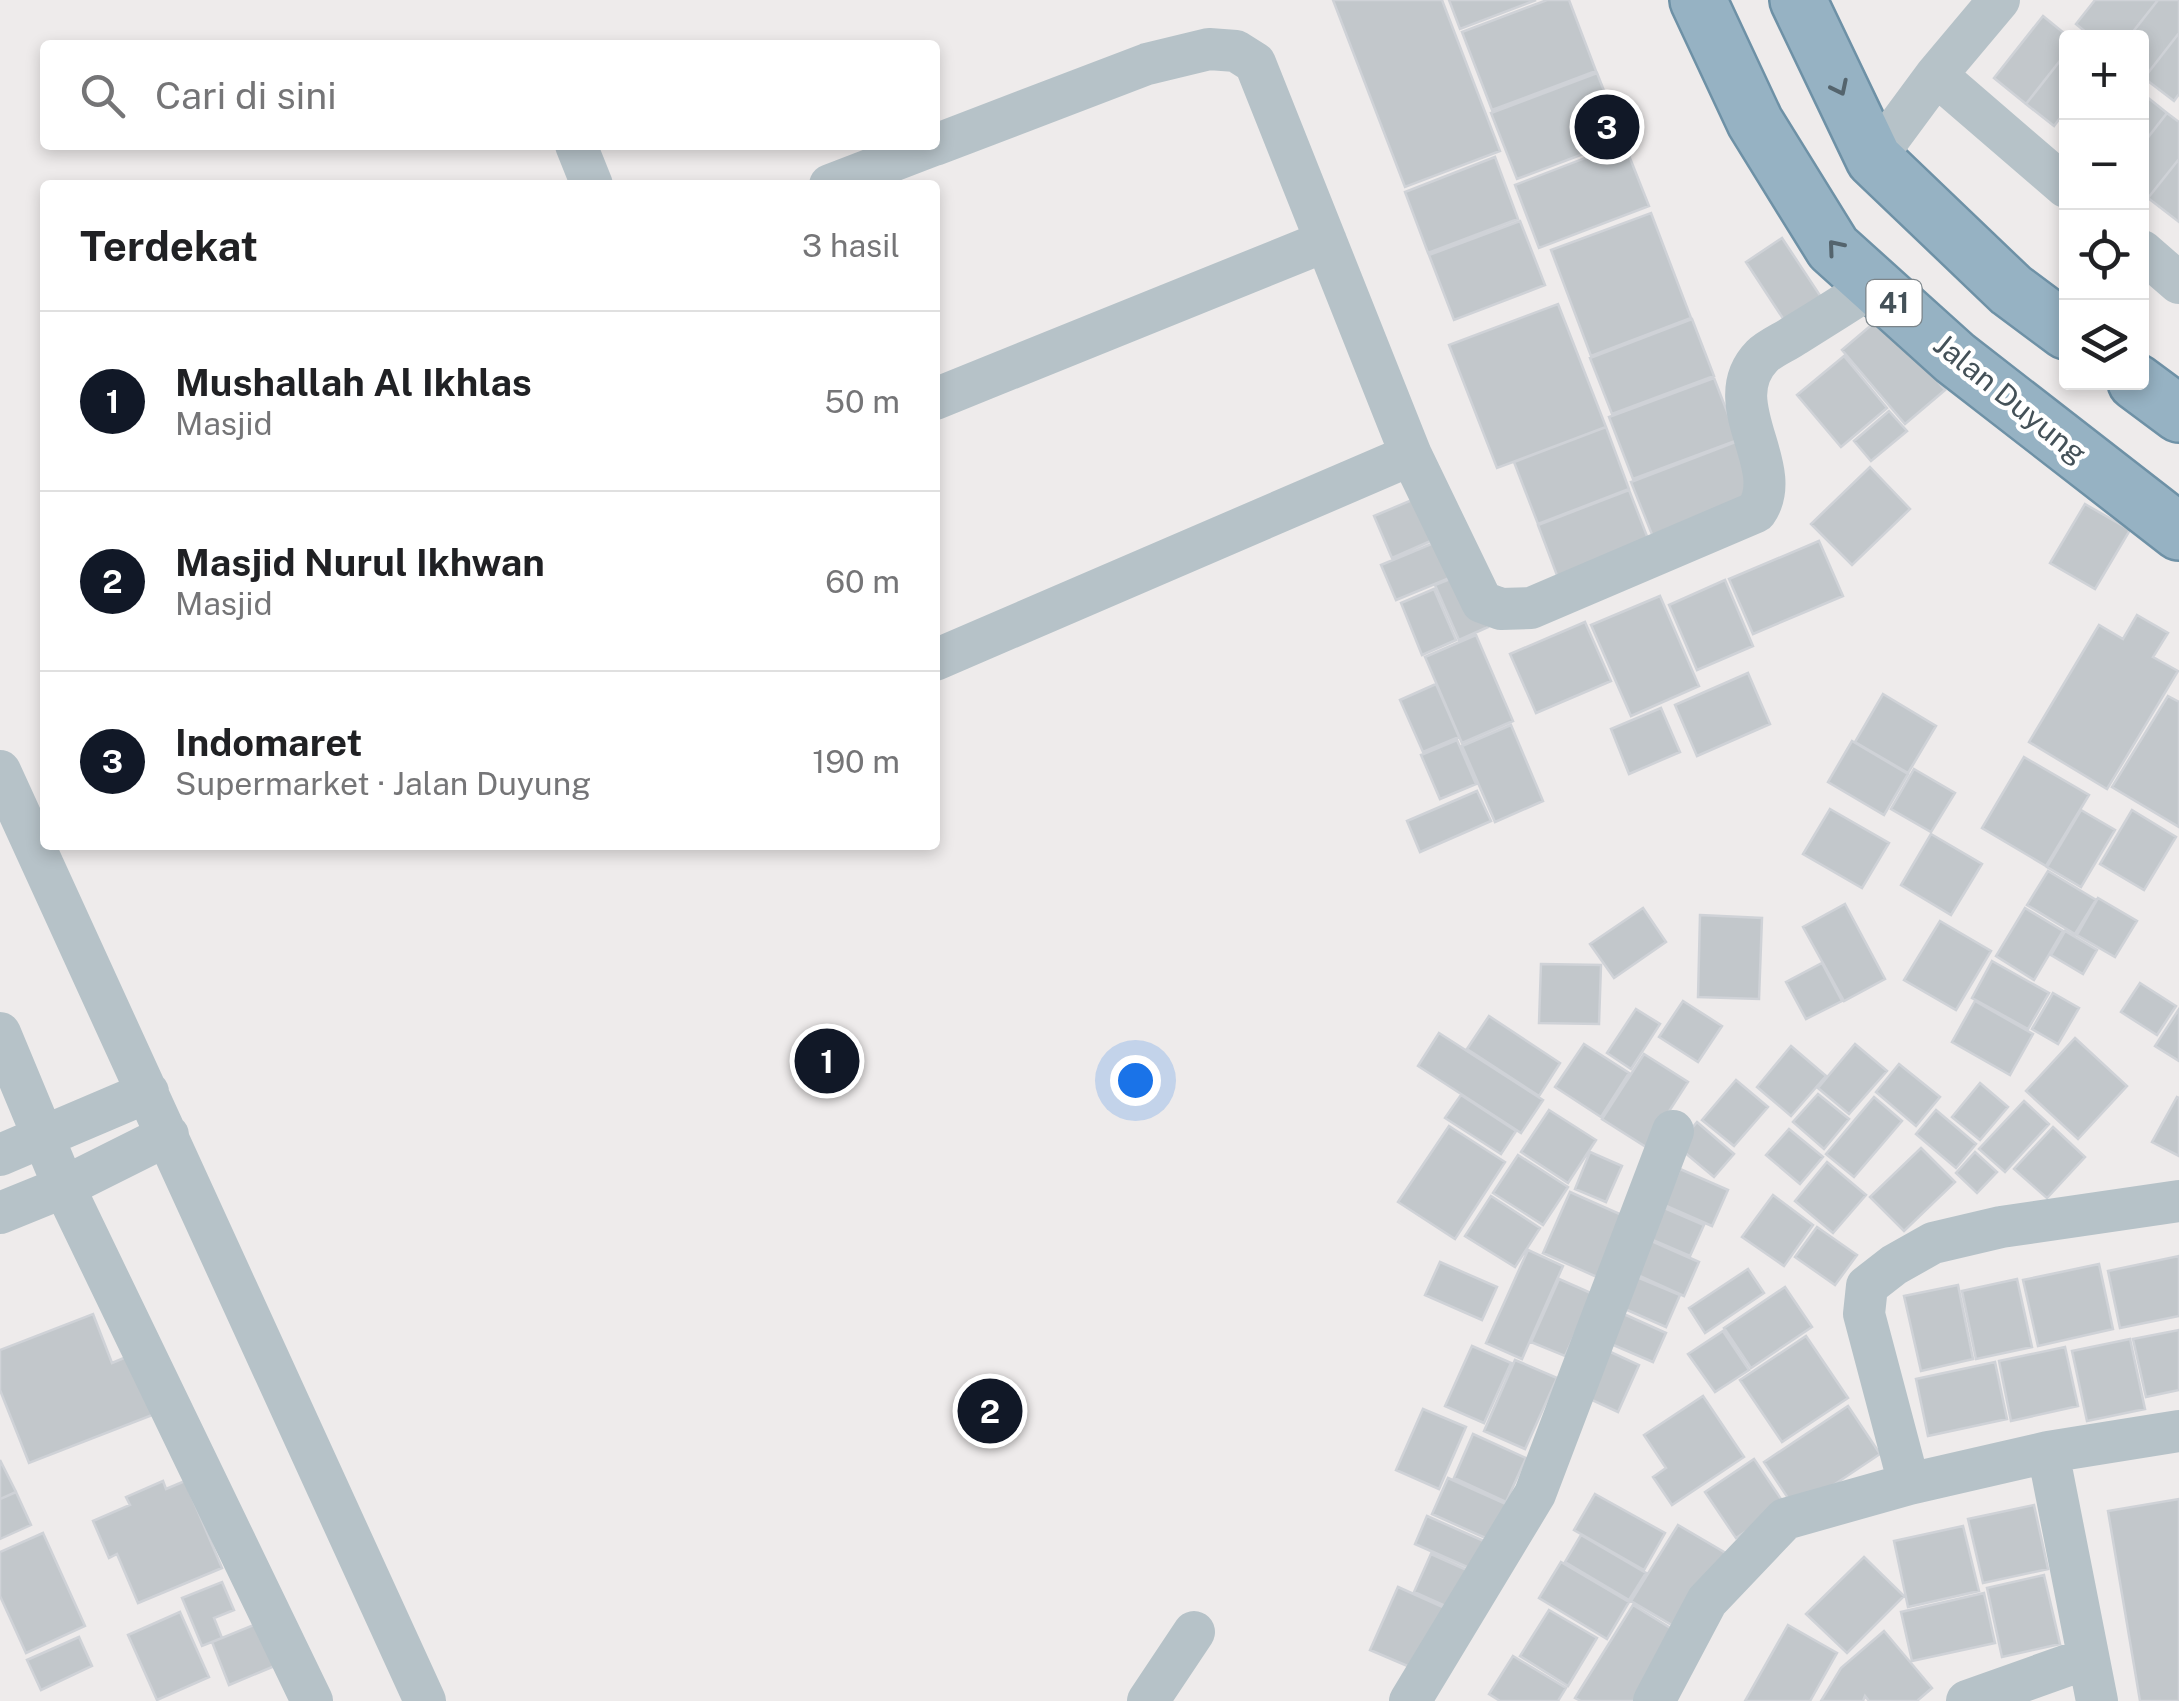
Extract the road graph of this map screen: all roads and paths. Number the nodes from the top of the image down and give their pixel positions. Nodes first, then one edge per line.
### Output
1 (1698, 0) edge
2 (1798, 0) edge
3 (1999, 0) edge
4 (1936, 75) junction
5 (940, 143) edge
6 (578, 150) edge
7 (922, 150) edge
8 (1874, 159) junction
9 (590, 180) edge
10 (843, 180) edge
11 (2059, 181) edge
12 (1326, 241) junction
13 (2149, 257) edge
14 (2179, 283) edge
15 (1874, 285) junction
16 (2059, 326) edge
17 (2147, 390) edge
18 (940, 397) edge
19 (2179, 414) edge
20 (1411, 455) junction
21 (2179, 532) edge
22 (940, 658) edge
23 (0, 771) edge
24 (0, 1033) edge
25 (148, 1092) junction
26 (1673, 1131) dead end
27 (44, 1136) junction
28 (168, 1136) junction
29 (0, 1155) edge
30 (64, 1187) junction
31 (2179, 1201) edge
32 (0, 1213) edge
33 (2179, 1431) edge
34 (2048, 1452) junction
35 (1909, 1484) junction
36 (1194, 1632) dead end
37 (2088, 1658) junction
38 (312, 1701) edge
39 (425, 1701) edge
40 (1148, 1701) edge
41 (1410, 1701) edge
42 (1654, 1701) edge
43 (1967, 1701) edge
44 (2097, 1701) edge

15 -> 1 highway, Jalan Duyung / 41
2 -> 8 highway
3 - 4 street
4 - 8 street
4 - 11 street
5 - 12 street
6 - 9 street
7 - 10 street
8 - 16 highway
12 - 18 street
12 - 20 street
13 - 14 street
15 - 20 street
15 - 21 highway, Jalan Duyung / 41
17 - 19 highway
20 - 22 street
23 - 25 street
24 - 27 street
25 - 27 street
25 - 28 street
26 - 41 street
27 - 29 street
27 - 30 street
28 - 30 street
28 - 39 street
30 - 32 street
30 - 38 street
31 - 35 street
33 - 34 street
34 - 35 street
34 - 37 street
35 - 42 street
36 - 40 street
37 - 43 street
37 - 44 street

